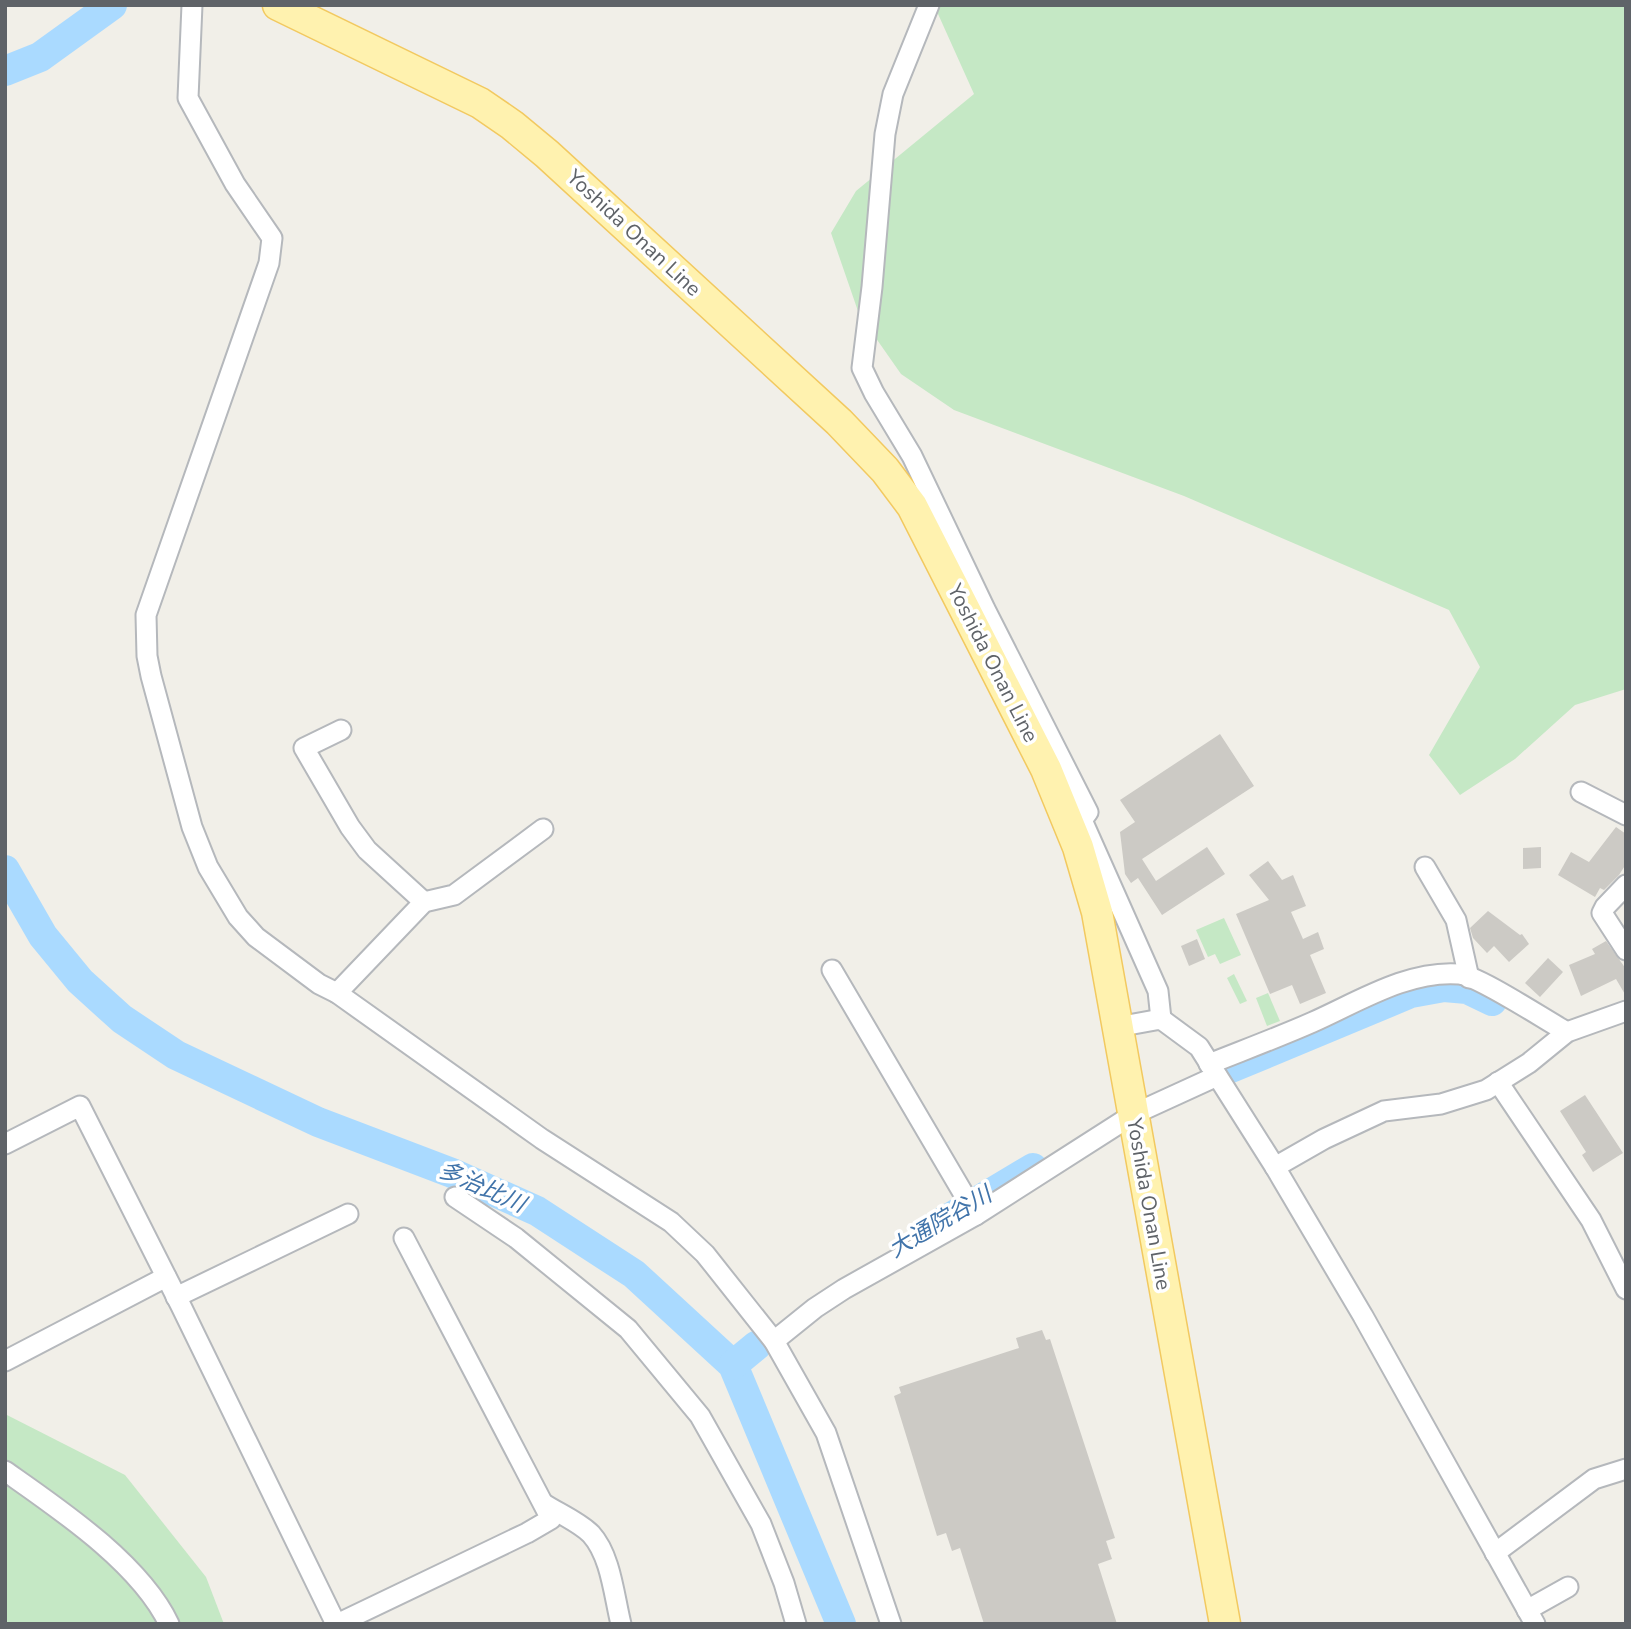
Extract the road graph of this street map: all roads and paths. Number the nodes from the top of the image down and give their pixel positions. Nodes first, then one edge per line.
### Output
1 (192, 5) edge
2 (278, 5) edge
3 (929, 5) edge
4 (341, 730) dead end
5 (1581, 792) dead end
6 (1626, 815) edge
7 (543, 829) dead end
8 (1425, 867) dead end
9 (1626, 886) edge
10 (424, 902) junction
11 (1626, 950) edge
12 (832, 970) dead end
13 (1469, 978) junction
14 (337, 993) junction
15 (1626, 1011) edge
16 (1161, 1019) junction
17 (1117, 1027) junction
18 (1567, 1032) junction
19 (1213, 1070) junction
20 (1498, 1082) junction
21 (1134, 1114) junction
22 (5, 1144) edge
23 (1275, 1167) junction
24 (455, 1197) dead end
25 (348, 1214) dead end
26 (976, 1215) junction
27 (404, 1238) dead end
28 (166, 1277) junction
29 (1626, 1289) edge
30 (176, 1297) junction
31 (774, 1341) junction
32 (5, 1361) edge
33 (1626, 1469) edge
34 (5, 1471) edge
35 (5, 1488) edge
36 (37, 1493) junction
37 (543, 1503) junction
38 (1495, 1553) junction
39 (1568, 1587) dead end
40 (1531, 1617) edge
41 (169, 1624) edge
42 (337, 1624) edge
43 (621, 1624) edge
44 (796, 1624) edge
45 (891, 1624) edge
46 (1225, 1624) edge

1 - 14 street
2 - 17 main road, Yoshida Onan Line
3 - 16 street
4 - 10 street
5 - 6 street
7 - 10 street
8 - 13 street
9 - 11 street
10 - 14 street
12 - 26 street
13 - 18 street
13 - 19 street
14 - 31 street
15 - 18 street
16 - 17 street
16 - 19 street
17 - 21 main road, Yoshida Onan Line
18 - 20 street
19 - 21 street
19 - 23 street
20 - 23 street
20 - 29 street
21 - 26 street
21 - 46 main road, Yoshida Onan Line
22 - 28 street
23 - 38 street
24 - 44 street
25 - 30 street
26 - 31 street
27 - 37 street
28 - 30 street
28 - 32 street
30 - 42 street
31 - 45 street
33 - 38 street
34 - 36 street
35 - 36 street
36 - 41 street
37 - 42 street
37 - 43 street
38 - 40 street
39 - 40 street

